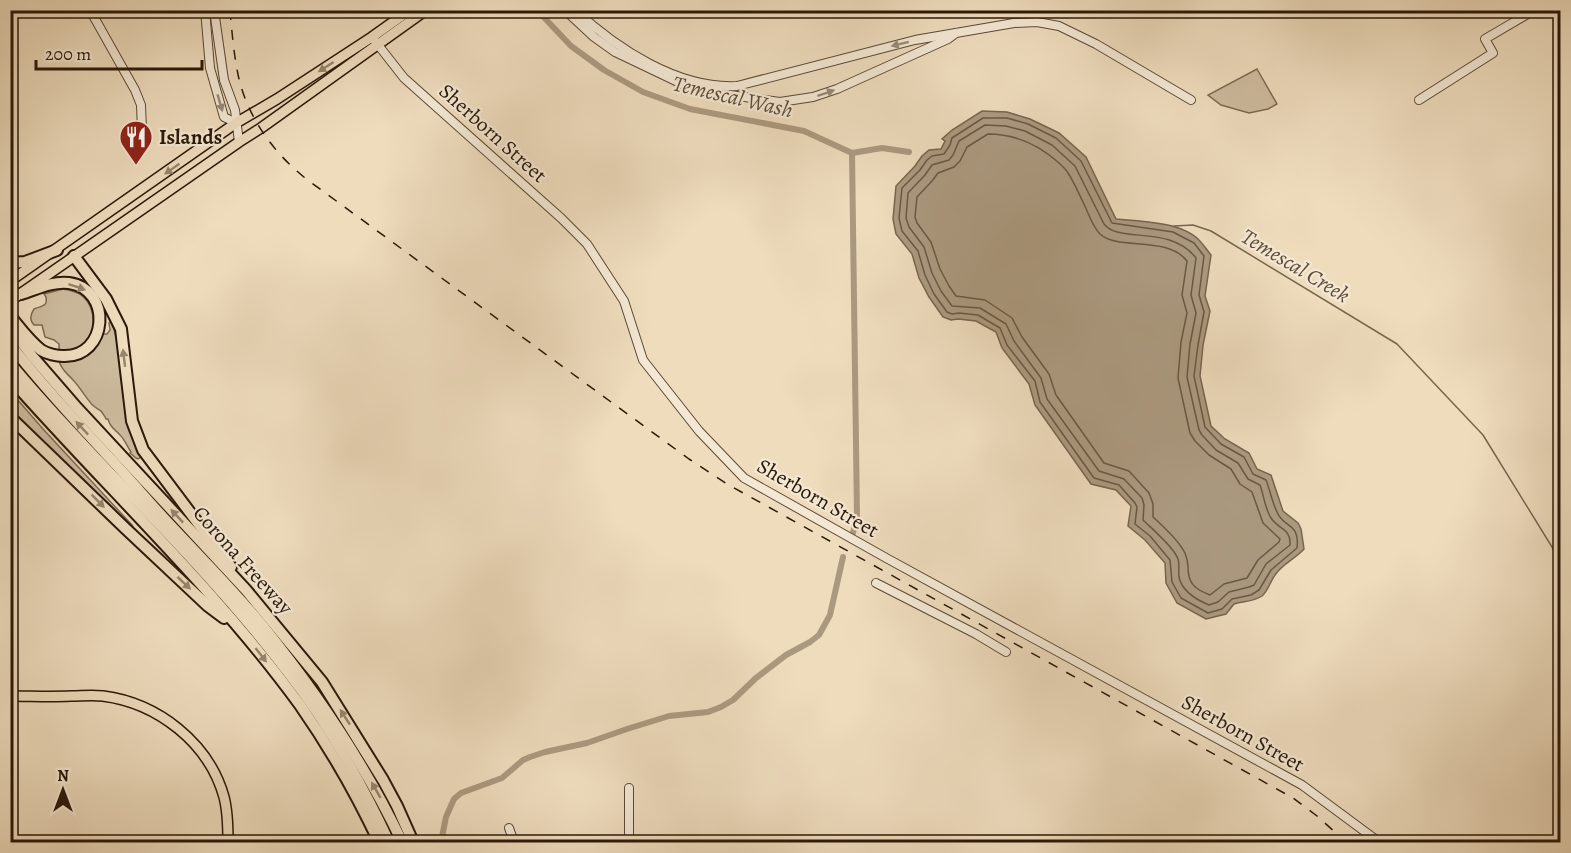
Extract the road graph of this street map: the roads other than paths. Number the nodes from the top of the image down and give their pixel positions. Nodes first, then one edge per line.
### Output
1 (90, 10) edge
2 (206, 10) edge
3 (214, 10) edge
4 (410, 10) edge
5 (426, 10) edge
6 (565, 10) edge
7 (575, 10) edge
8 (1531, 12) dead end
9 (957, 32) junction
10 (375, 41) junction
11 (1191, 99) dead end
12 (1419, 100) dead end
13 (236, 123) junction
14 (142, 130) dead end
15 (239, 142) junction
16 (57, 250) junction
17 (74, 256) junction
18 (10, 263) edge
19 (10, 281) edge
20 (15, 298) edge
21 (10, 316) edge
22 (10, 327) edge
23 (10, 344) edge
24 (10, 363) edge
25 (10, 378) edge
26 (10, 417) edge
27 (876, 583) dead end
28 (246, 590) junction
29 (242, 632) junction
30 (1006, 652) dead end
31 (10, 696) edge
32 (355, 775) junction
33 (629, 788) dead end
34 (509, 828) dead end
35 (377, 839) edge
36 (228, 843) edge
37 (389, 843) edge
38 (402, 843) edge
39 (413, 843) edge
40 (514, 843) edge
41 (630, 843) edge
42 (1379, 843) edge

1 - 14 street
2 -> 13 street
3 - 13 street
4 - 10 main road
5 - 10 main road
6 -> 9 street
9 -> 7 street
8 - 12 street
9 - 11 street
10 -> 13 main road
10 - 15 main road
10 - 42 street, Sherborn Street
13 - 15 street
13 -> 16 main road
15 - 17 main road
16 - 17 main road
16 - 18 highway
16 - 19 main road
17 - 20 main road
28 -> 17 highway
20 -> 21 highway
28 -> 22 highway, Corona Freeway
38 -> 23 highway
24 - 32 highway
25 - 29 highway
26 -> 29 highway
27 - 30 street
39 -> 28 highway, Corona Freeway
29 -> 35 highway
31 - 36 main road
32 - 35 highway
32 - 37 highway
33 - 41 street
34 - 40 street

